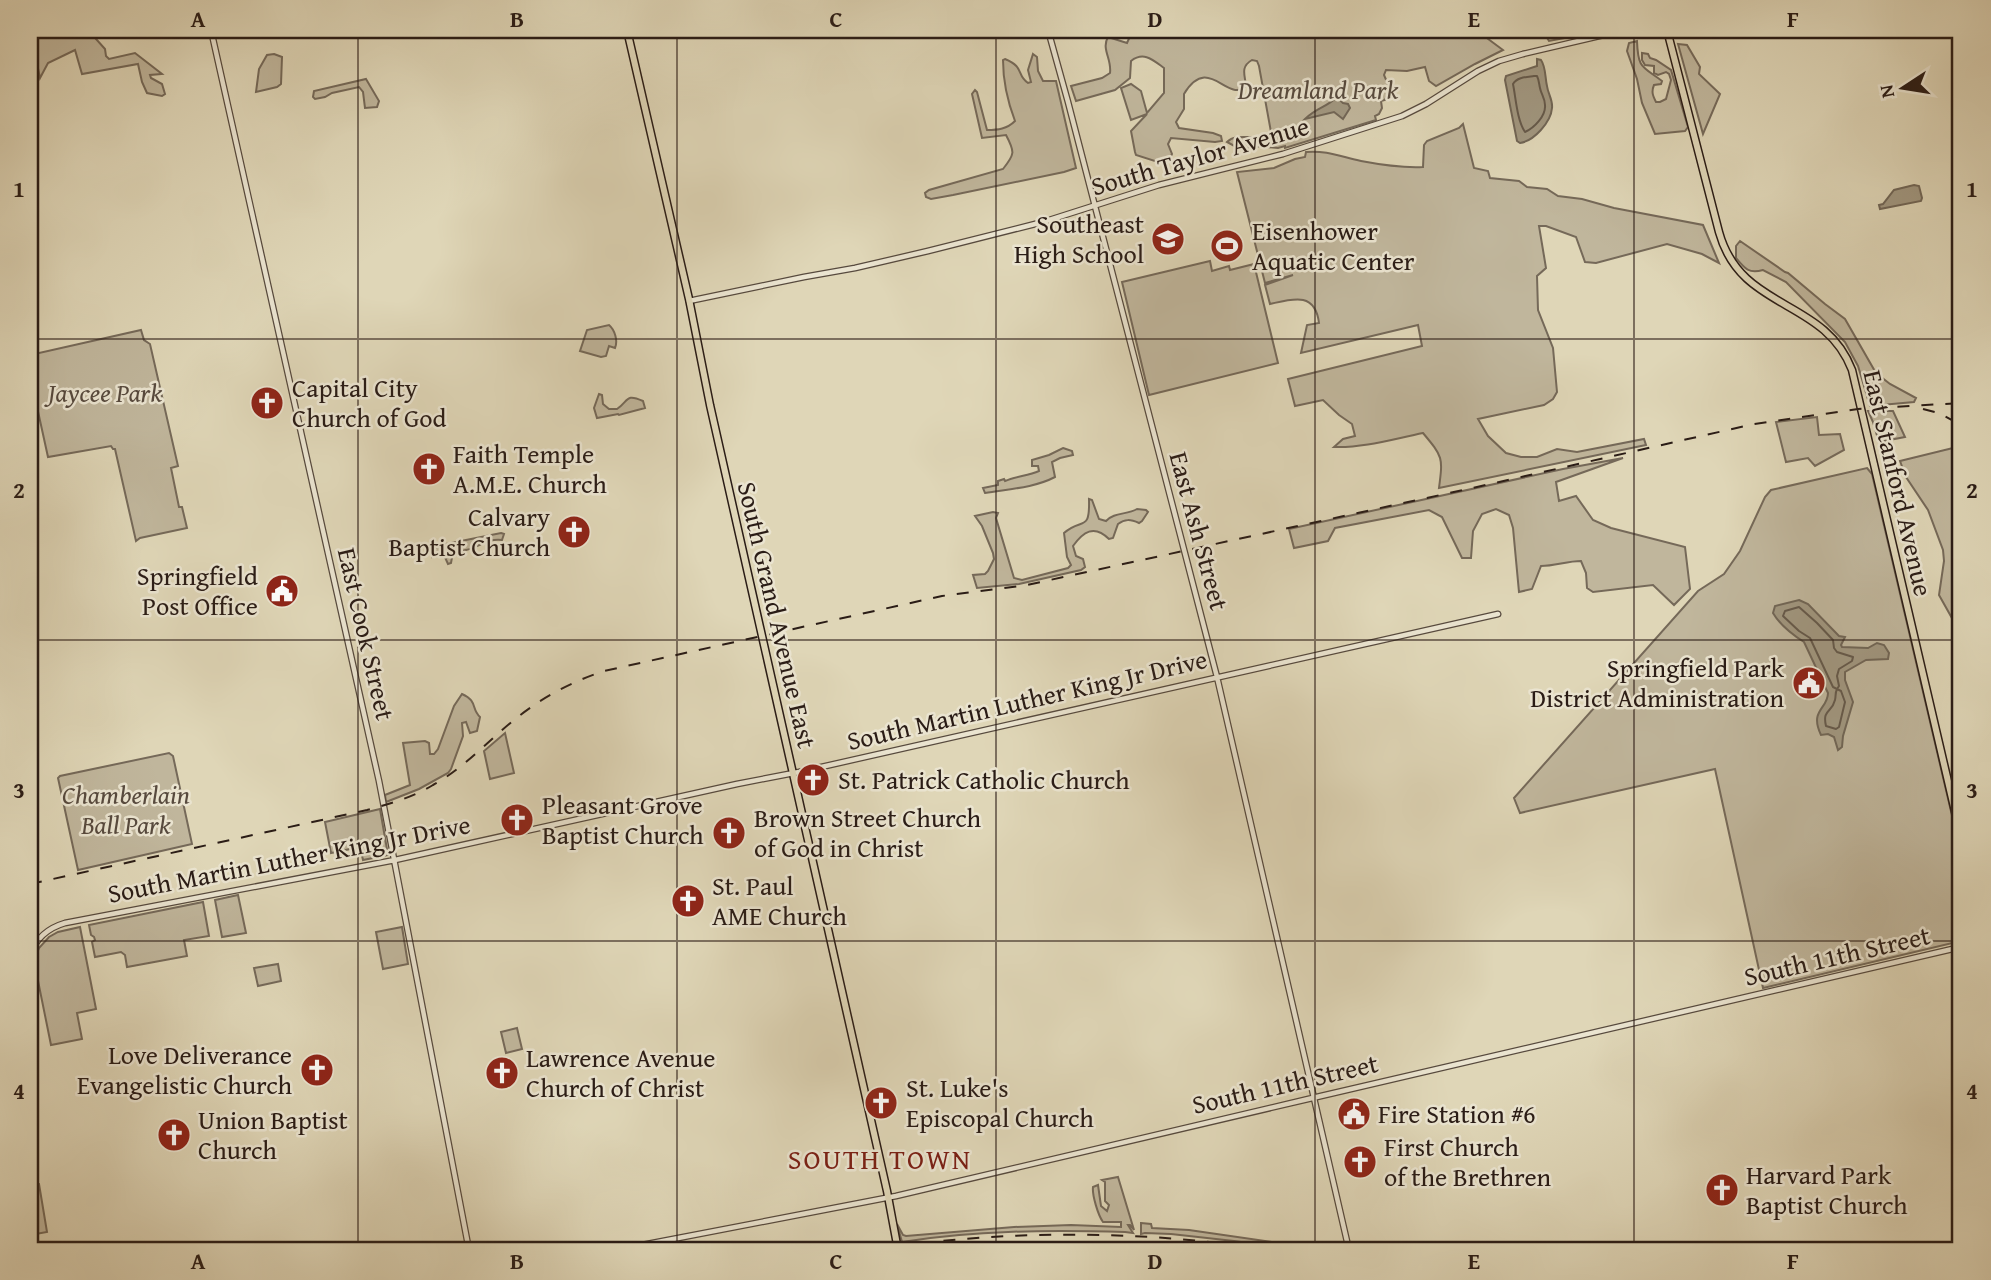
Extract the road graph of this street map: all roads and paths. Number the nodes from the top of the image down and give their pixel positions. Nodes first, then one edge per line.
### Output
1 (211, 30) edge
2 (627, 30) edge
3 (1048, 30) edge
4 (1625, 30) edge
5 (1667, 30) edge
6 (1094, 205) junction
7 (689, 301) junction
8 (1498, 614) dead end
9 (1217, 677) junction
10 (793, 773) junction
11 (1961, 838) edge
12 (395, 860) junction
13 (1961, 947) edge
14 (30, 954) edge
15 (1313, 1097) junction
16 (889, 1198) junction
17 (469, 1250) edge
18 (616, 1250) edge
19 (898, 1250) edge
20 (1349, 1250) edge

1 - 12 street, East Cook Street
2 - 7 main road, South Grand Avenue East
3 - 6 street, East Ash Street
4 - 6 street, South Taylor Avenue
5 - 11 main road, East Stanford Avenue
6 - 7 street, South Taylor Avenue
6 - 9 street, East Ash Street
7 - 10 main road, South Grand Avenue East
8 - 9 street, South Martin Luther King Jr Drive
9 - 10 street, South Martin Luther King Jr Drive
9 - 15 street, East Ash Street
10 - 12 street, South Martin Luther King Jr Drive
10 - 16 main road, South Grand Avenue East
12 - 14 street, South Martin Luther King Jr Drive
12 - 17 street, East Cook Street
13 - 15 street, South 11th Street
15 - 16 street, South 11th Street
15 - 20 street, East Ash Street
16 - 18 street, South 11th Street
16 - 19 main road, South Grand Avenue East

